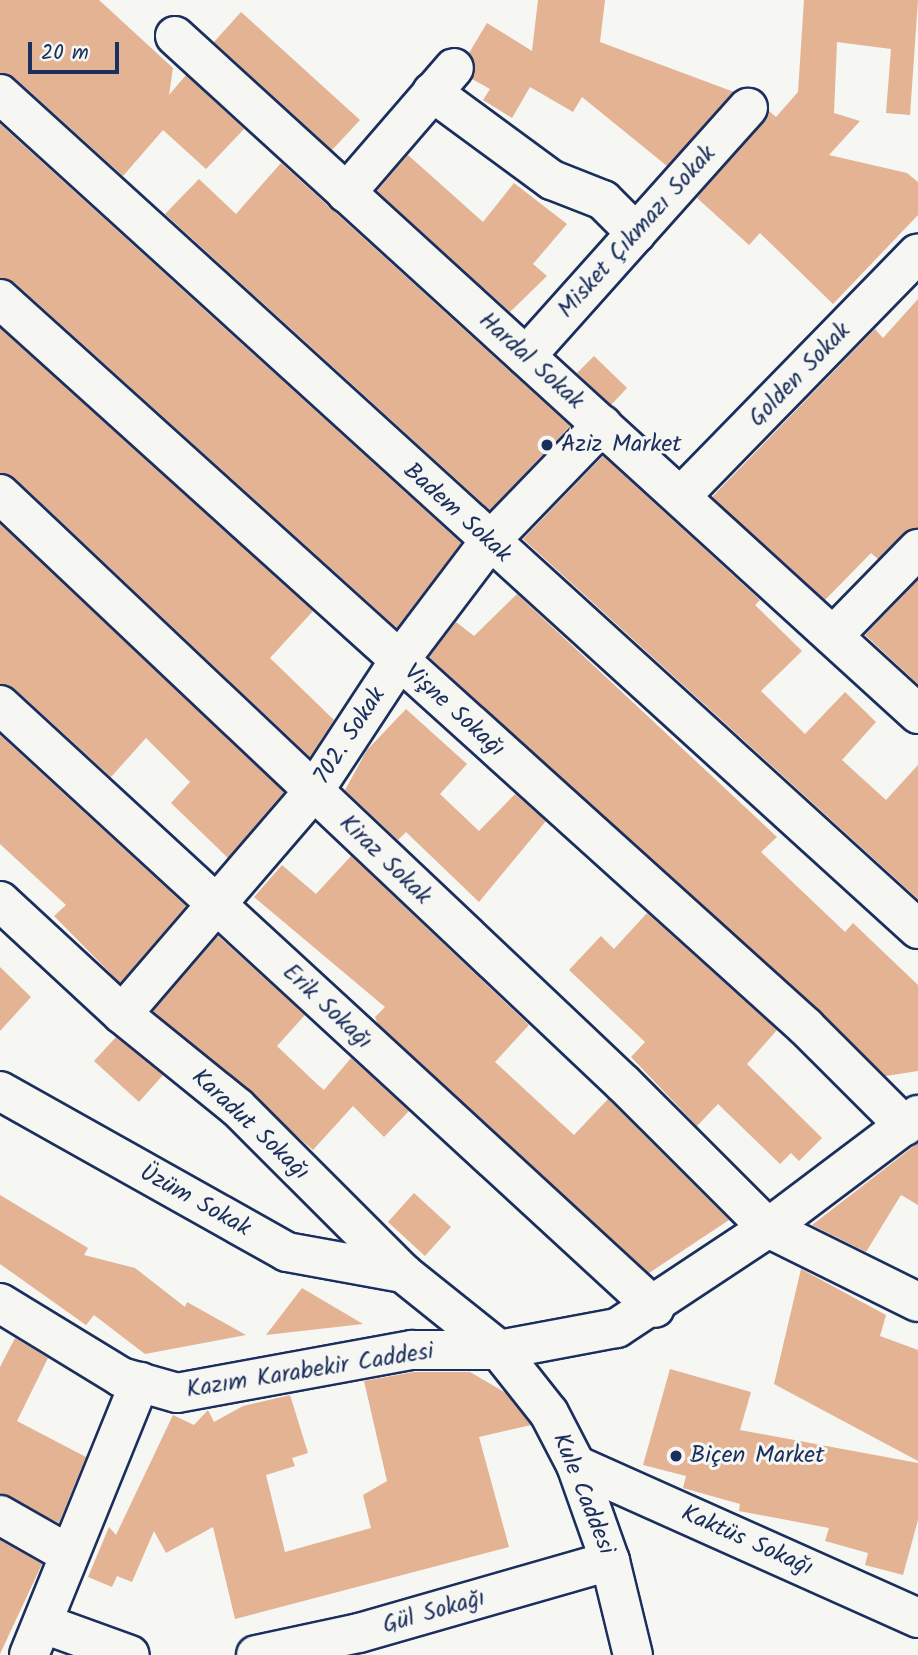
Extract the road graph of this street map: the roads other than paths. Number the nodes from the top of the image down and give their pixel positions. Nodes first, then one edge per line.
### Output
1 (175, 36) dead end
2 (0, 94) edge
3 (748, 108) dead end
4 (346, 193) junction
5 (636, 233) junction
6 (918, 253) edge
7 (0, 299) edge
8 (526, 356) junction
9 (602, 425) junction
10 (0, 494) edge
11 (681, 496) junction
12 (489, 542) junction
13 (918, 549) edge
14 (833, 636) junction
15 (399, 662) junction
16 (0, 705) edge
17 (918, 714) edge
18 (313, 792) junction
19 (0, 901) edge
20 (218, 906) junction
21 (918, 929) edge
22 (122, 1014) junction
23 (0, 1091) edge
24 (911, 1120) edge
25 (768, 1228) junction
26 (403, 1273) junction
27 (918, 1302) edge
28 (0, 1303) edge
29 (654, 1308) junction
30 (499, 1350) junction
31 (140, 1382) junction
32 (576, 1465) junction
33 (0, 1515) edge
34 (67, 1553) junction
35 (610, 1561) junction
36 (918, 1618) edge
37 (37, 1639) edge
38 (130, 1655) edge
39 (256, 1655) edge
40 (633, 1655) edge

1 - 4 street, Hardal Sokak
2 - 12 street, Badem Sokak
3 - 5 street, Misket Çıkmazı Sokak
4 - 5 street
4 - 8 street, Hardal Sokak
5 - 8 street, Misket Çıkmazı Sokak
6 - 11 street, Golden Sokak
7 - 15 street, Vişne Sokağı
8 - 9 street, Hardal Sokak
9 - 11 street, Hardal Sokak
9 - 12 street, 702. Sokak
10 - 18 street, Kiraz Sokak
11 - 14 street, Hardal Sokak
12 - 15 street, 702. Sokak
12 - 21 street, Badem Sokak
13 - 14 street
14 - 17 street, Hardal Sokak
15 - 18 street, 702. Sokak
15 - 24 street, Vişne Sokağı
16 - 20 street, Erik Sokağı
18 - 20 street, 702. Sokak
18 - 25 street, Kiraz Sokak
19 - 22 street, Karadut Sokağı
20 - 22 street, 702. Sokak
20 - 29 street, Erik Sokağı
22 - 26 street, Karadut Sokağı
23 - 26 street, Üzüm Sokak
24 - 25 street, Kazım Karabekir Caddesi
25 - 27 street, Kiraz Sokak
25 - 29 street, Kazım Karabekir Caddesi
26 - 30 street, Karadut Sokağı
28 - 31 street, Kazım Karabekir Caddesi
29 - 30 street, Kazım Karabekir Caddesi
30 - 31 street, Kazım Karabekir Caddesi
30 - 32 street, Kule Caddesi
31 - 34 street
32 - 35 street, Kule Caddesi
32 - 36 street, Kaktüs Sokağı
33 - 34 street
34 - 37 street
35 - 39 street, Gül Sokağı
35 - 40 street, Kule Caddesi
37 - 38 street

